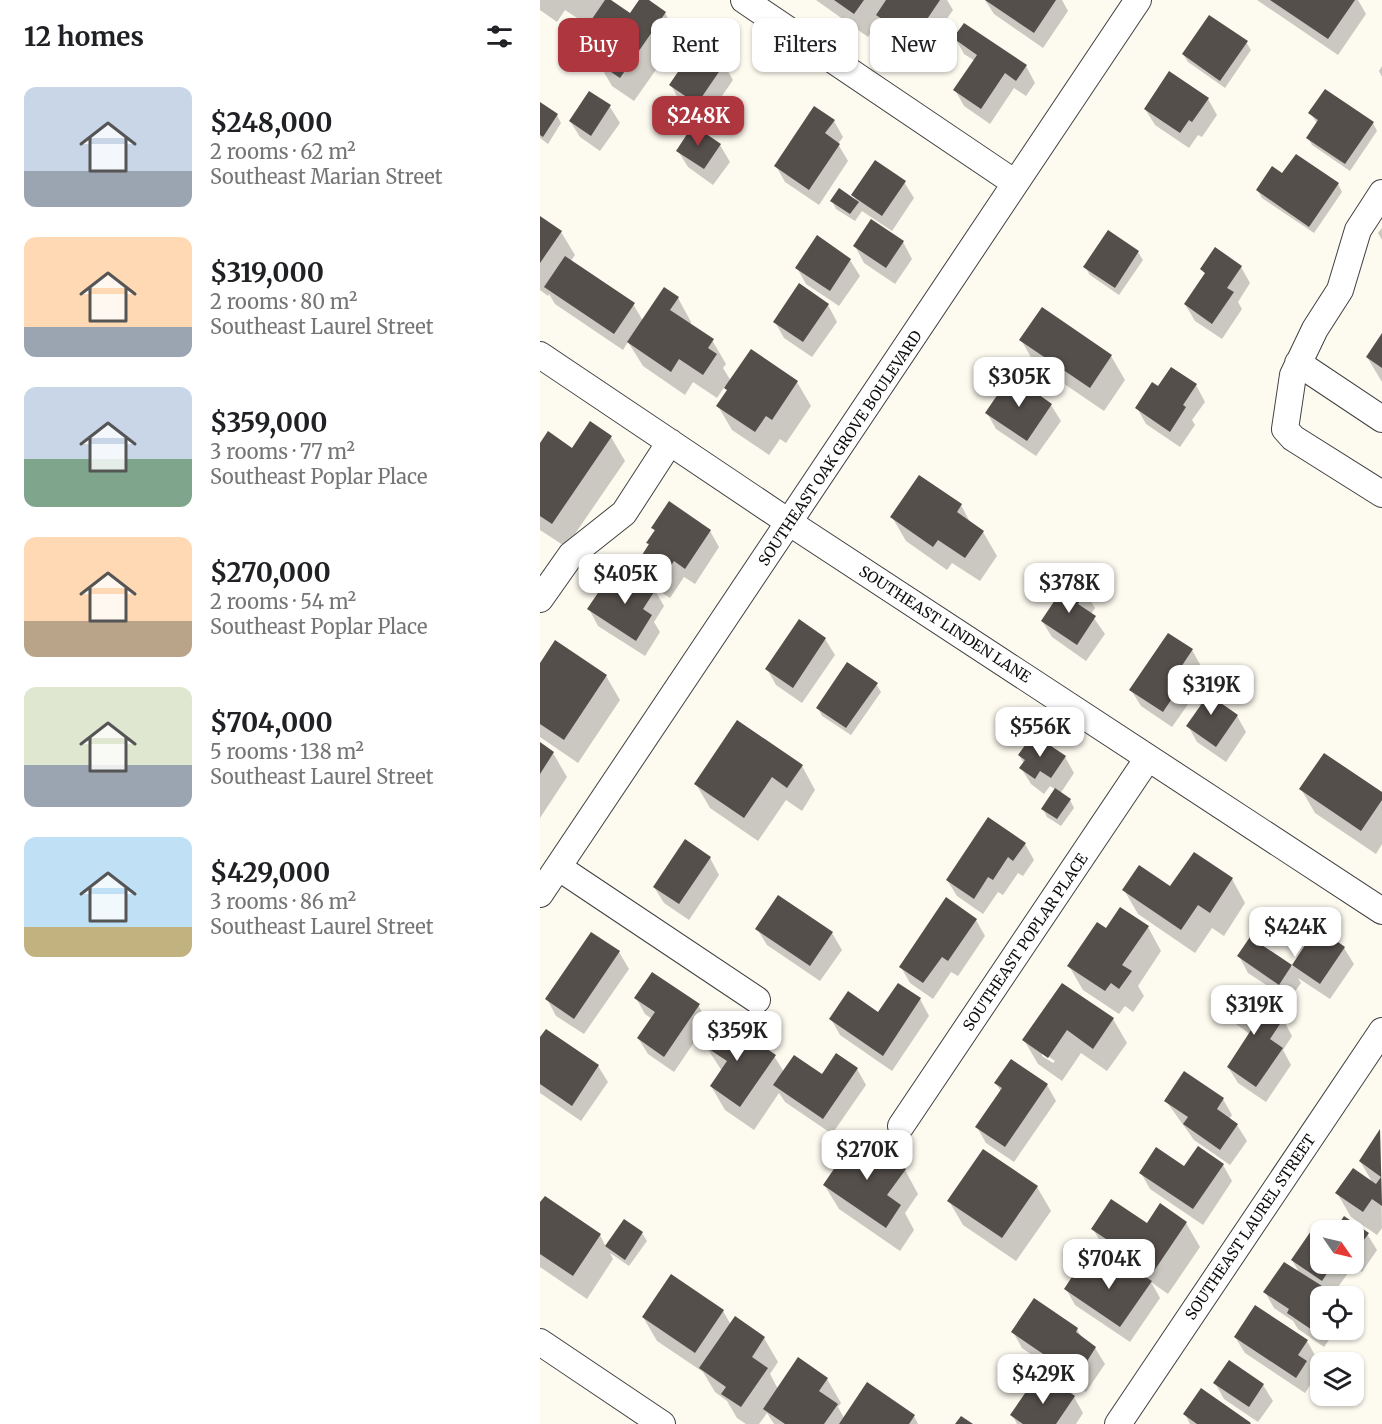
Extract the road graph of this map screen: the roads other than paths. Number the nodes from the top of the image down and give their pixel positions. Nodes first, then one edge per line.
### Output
1 (744, 0) edge
2 (1138, 0) edge
3 (1015, 183) junction
4 (1382, 193) edge
5 (540, 355) edge
6 (1298, 363) junction
7 (1382, 418) edge
8 (670, 442) junction
9 (1382, 494) edge
10 (790, 523) junction
11 (540, 599) edge
12 (1148, 758) junction
13 (558, 867) junction
14 (540, 894) edge
15 (1382, 911) edge
16 (757, 1000) dead end
17 (1382, 1031) edge
18 (901, 1126) dead end
19 (540, 1341) edge
20 (662, 1424) edge
21 (1118, 1424) edge

1 - 3 street
2 - 3 street, SOUTHEAST OAK GROVE BOULEVARD
3 - 10 street, SOUTHEAST OAK GROVE BOULEVARD
4 - 6 street
5 - 8 street, SOUTHEAST LINDEN LANE
6 - 7 street
6 - 9 street
8 - 10 street, SOUTHEAST LINDEN LANE
8 - 11 street
10 - 12 street, SOUTHEAST LINDEN LANE
10 - 13 street, SOUTHEAST OAK GROVE BOULEVARD
12 - 15 street, SOUTHEAST LINDEN LANE
12 - 18 street, SOUTHEAST POPLAR PLACE
13 - 14 street, SOUTHEAST OAK GROVE BOULEVARD
13 - 16 street
17 - 21 street, SOUTHEAST LAUREL STREET
19 - 20 street

